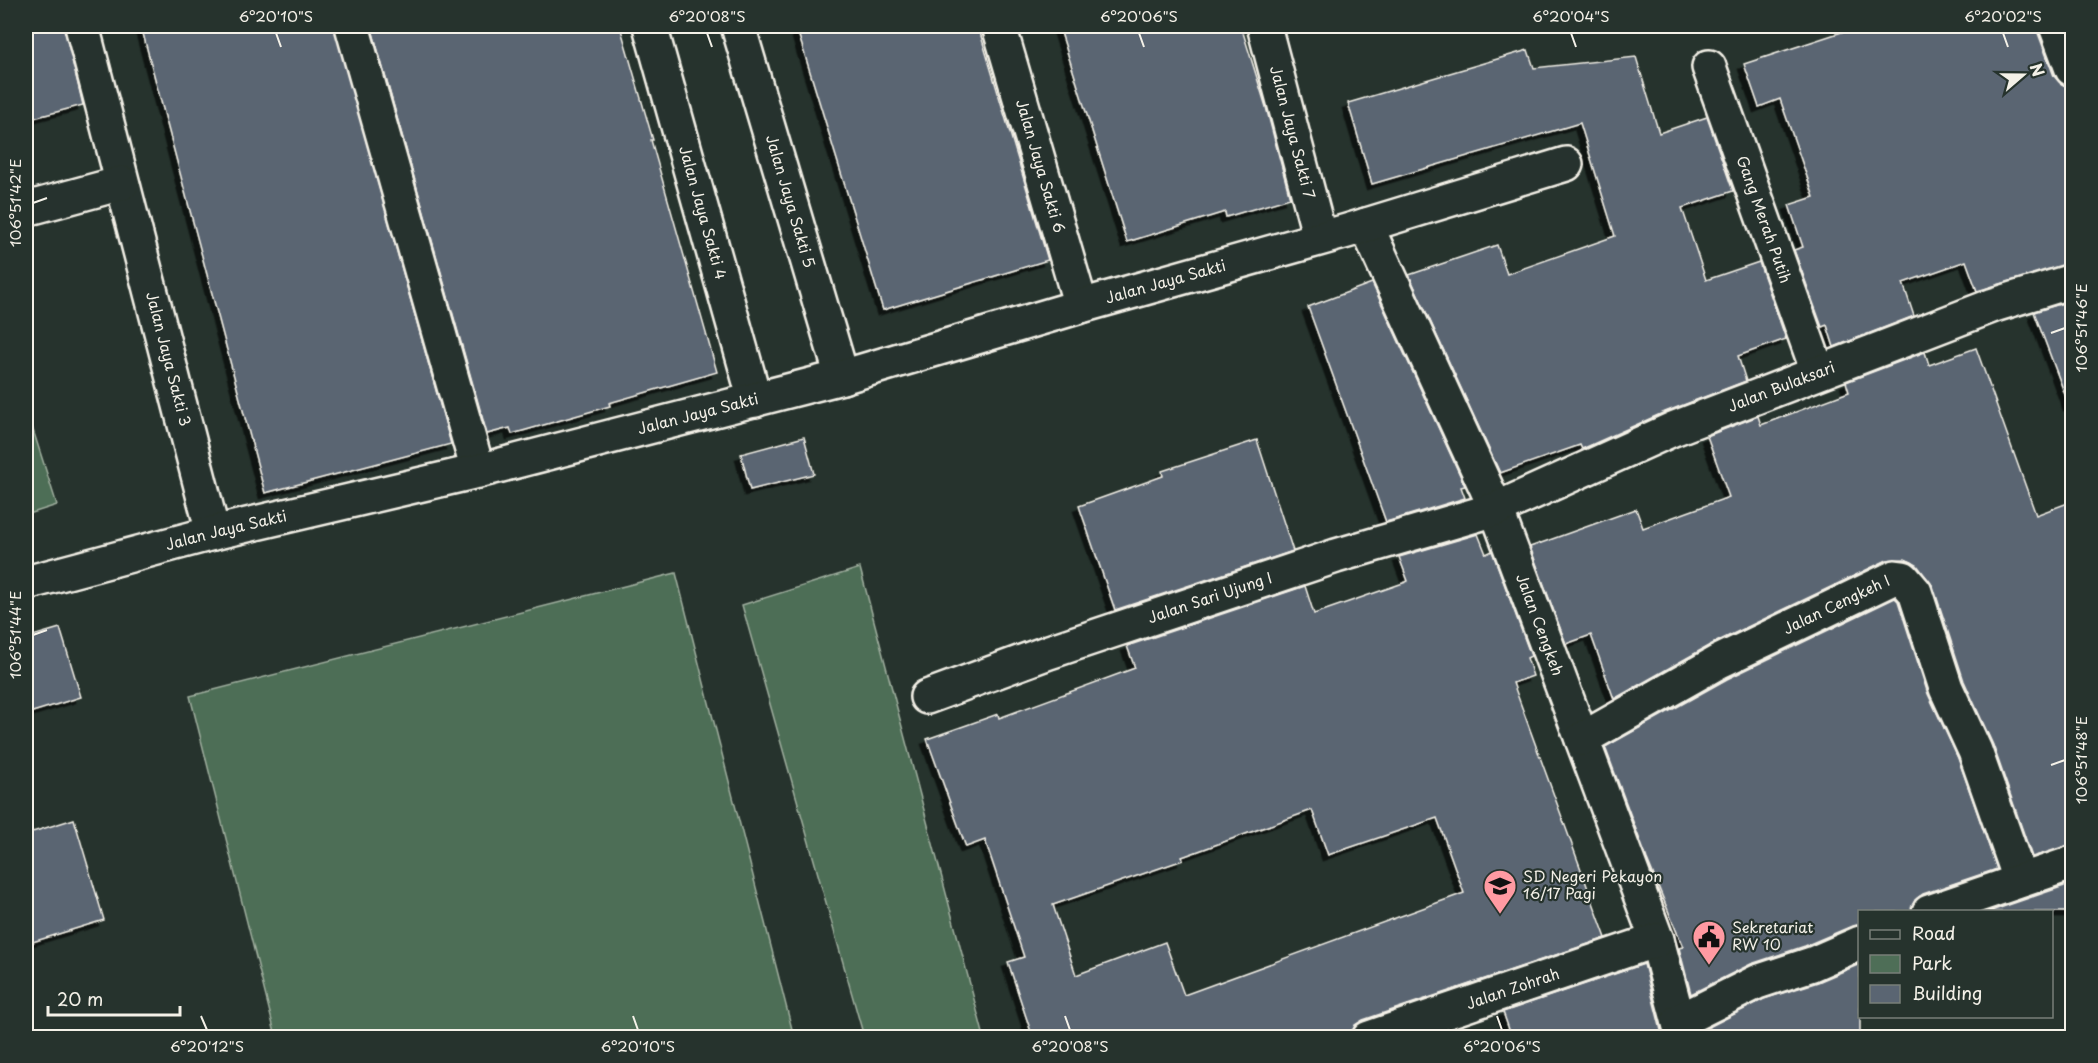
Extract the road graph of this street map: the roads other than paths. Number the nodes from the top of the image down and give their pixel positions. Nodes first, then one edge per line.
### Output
1 (82, 26) edge
2 (352, 26) edge
3 (650, 26) edge
4 (738, 26) edge
5 (999, 26) edge
6 (1264, 26) edge
7 (2056, 26) edge
8 (1709, 67) dead end
9 (2073, 69) edge
10 (1566, 164) dead end
11 (122, 183) junction
12 (26, 209) edge
13 (1366, 225) junction
14 (1320, 238) junction
15 (2073, 281) edge
16 (1081, 306) junction
17 (1818, 372) junction
18 (842, 376) junction
19 (755, 400) junction
20 (478, 471) junction
21 (1496, 508) junction
22 (213, 533) junction
23 (26, 583) edge
24 (927, 697) dead end
25 (1582, 740) junction
26 (2073, 863) edge
27 (2020, 879) junction
28 (1935, 910) edge
29 (1657, 940) junction
30 (1858, 944) edge
31 (1681, 1029) edge
32 (1369, 1038) edge

1 - 11 street, Jalan Jaya Sakti 3
2 - 20 street
3 - 19 street, Jalan Jaya Sakti 4
4 - 18 street, Jalan Jaya Sakti 5
5 - 16 street, Jalan Jaya Sakti 6
6 - 14 street, Jalan Jaya Sakti 7
7 - 9 street
8 - 17 street, Gang Merah Putih
10 - 13 street, Jalan Jaya Sakti
11 - 12 street
11 - 22 street, Jalan Jaya Sakti 3
13 - 14 street, Jalan Jaya Sakti
13 - 21 street, Jalan Cengkeh
14 - 16 street, Jalan Jaya Sakti
15 - 17 street, Jalan Bulaksari
16 - 18 street, Jalan Jaya Sakti
17 - 21 street, Jalan Bulaksari
18 - 19 street, Jalan Jaya Sakti
19 - 20 street, Jalan Jaya Sakti
20 - 22 street, Jalan Jaya Sakti
21 - 24 street, Jalan Sari Ujung I
21 - 25 street, Jalan Cengkeh
22 - 23 street, Jalan Jaya Sakti
25 - 27 street, Jalan Cengkeh I
25 - 29 street, Jalan Cengkeh
26 - 27 street
27 - 28 street
29 - 31 street, Jalan Cengkeh
29 - 32 street, Jalan Zohrah
30 - 31 street

